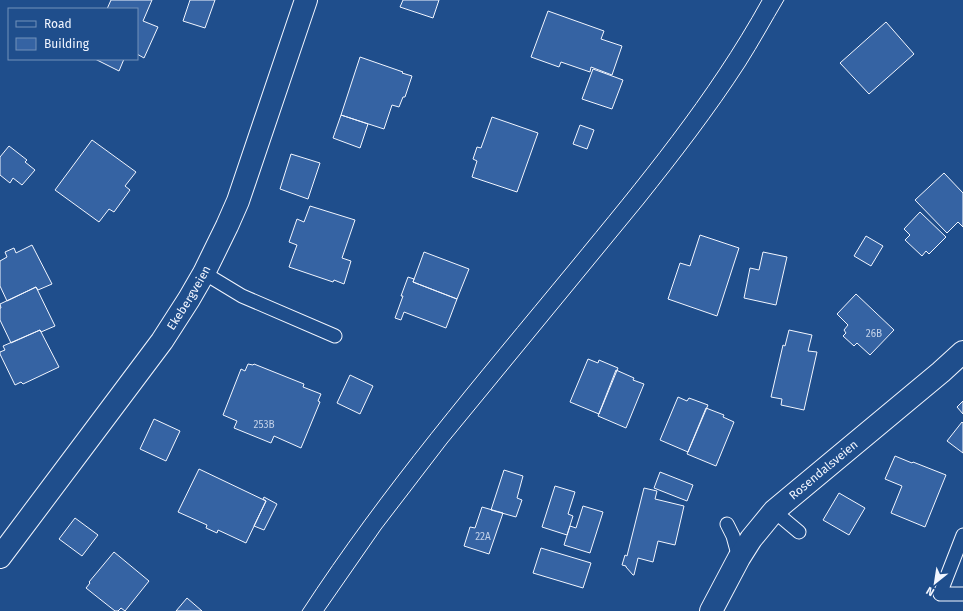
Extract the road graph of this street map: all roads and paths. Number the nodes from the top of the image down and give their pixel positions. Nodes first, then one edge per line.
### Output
1 (306, 0) edge
2 (204, 272) junction
3 (335, 336) dead end
4 (963, 352) edge
5 (774, 511) junction
6 (727, 524) dead end
7 (799, 532) dead end
8 (963, 535) edge
9 (0, 556) edge
10 (739, 558) junction
11 (963, 594) edge
12 (711, 611) edge

1 - 2 main road, Ekebergveien
2 - 3 lane
2 - 9 main road, Ekebergveien
4 - 5 main road, Rosendalsveien
5 - 7 lane
5 - 10 main road, Rosendalsveien
6 - 10 lane
8 - 11 lane
10 - 12 main road, Rosendalsveien

